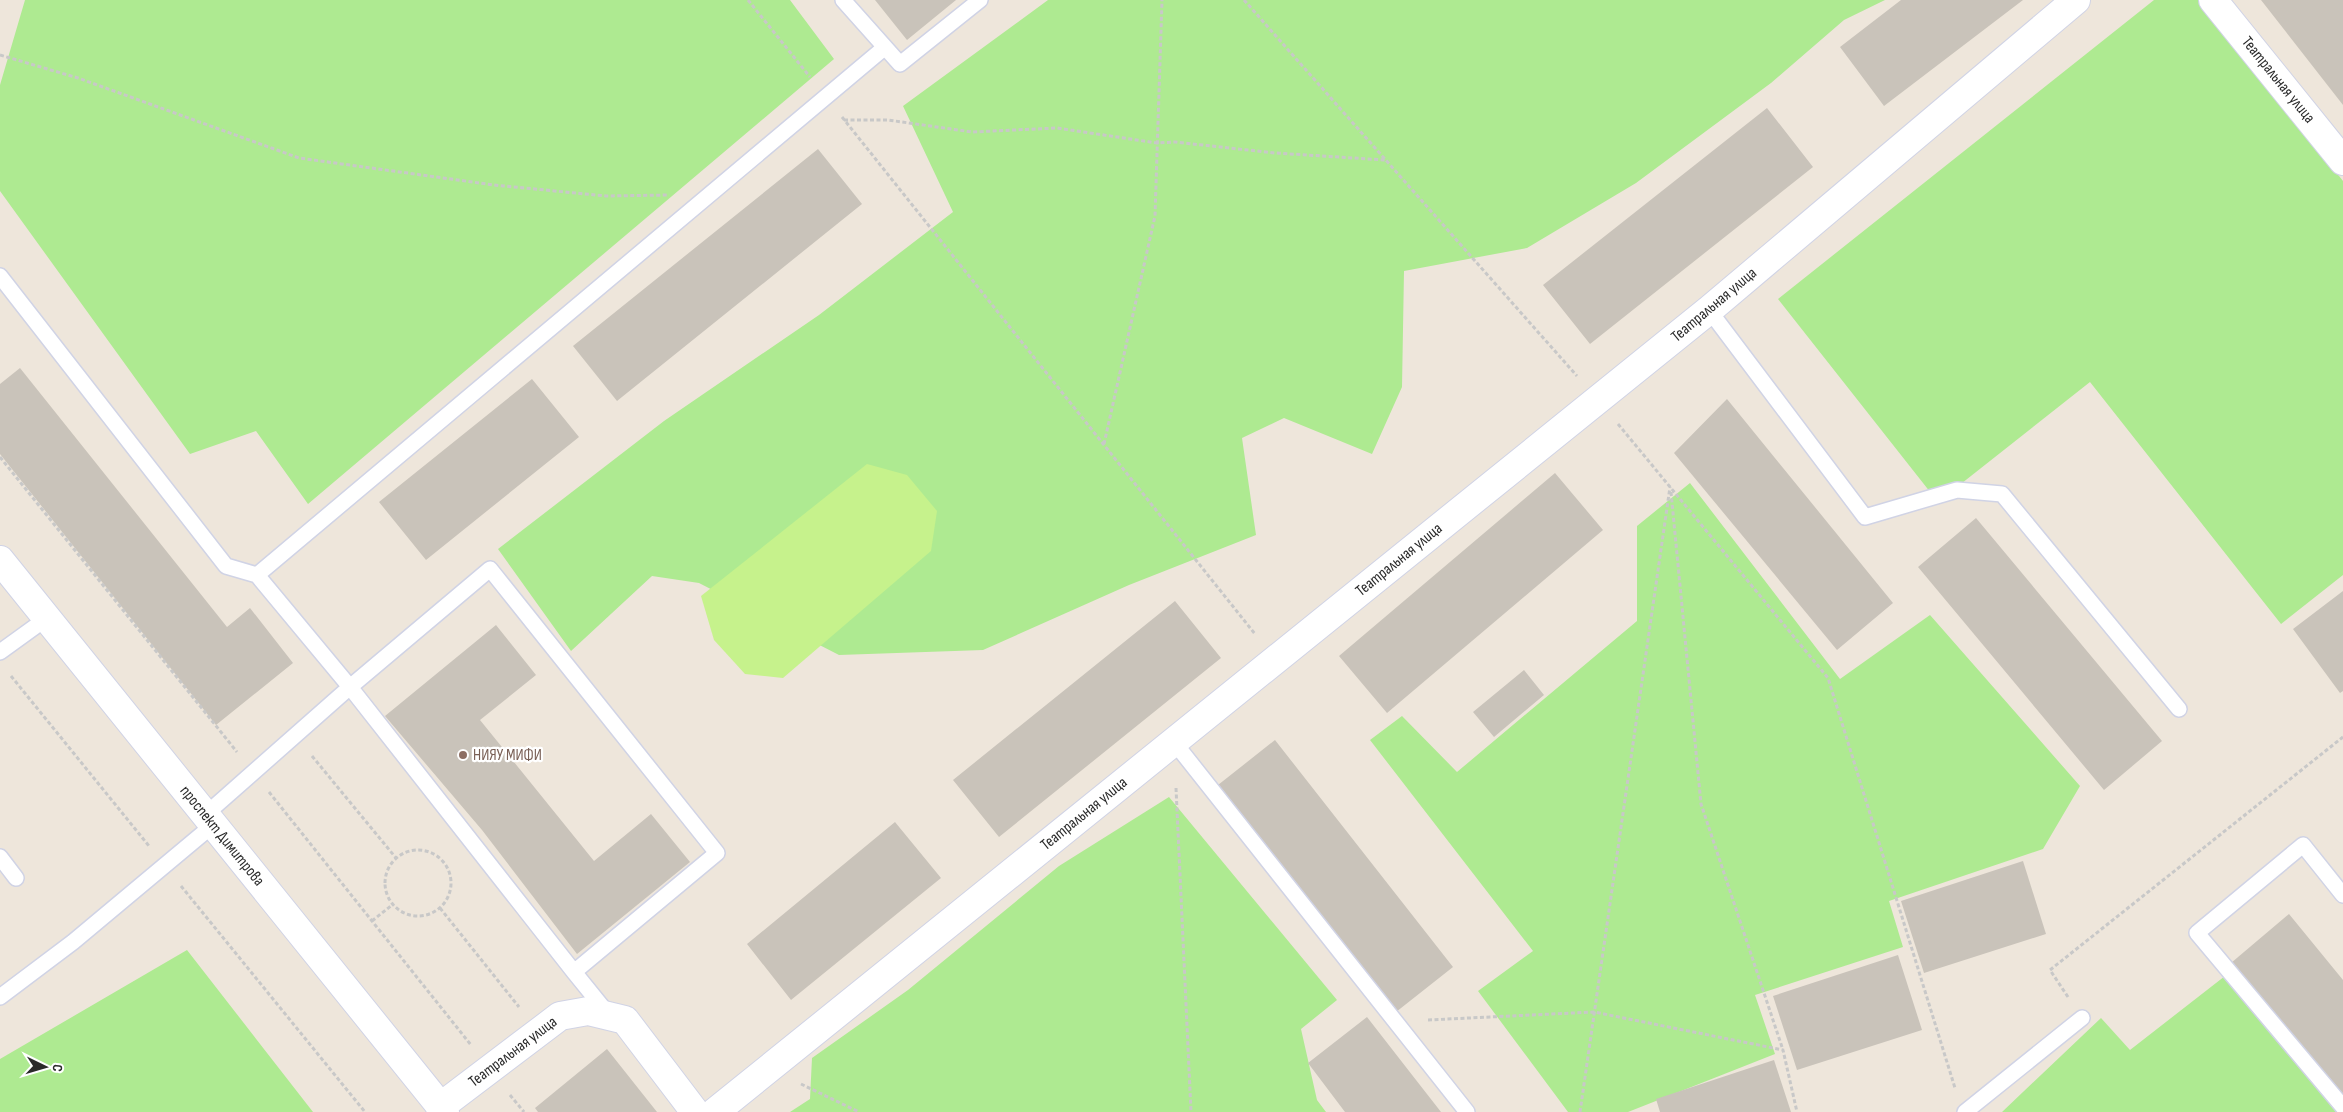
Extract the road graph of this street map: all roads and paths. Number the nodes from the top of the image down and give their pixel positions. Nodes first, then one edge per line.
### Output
1 (748, 0) edge
2 (843, 0) edge
3 (980, 0) edge
4 (1162, 0) edge
5 (1244, 0) edge
6 (2076, 0) edge
7 (2213, 0) edge
8 (884, 48) junction
9 (0, 56) edge
10 (825, 96) junction
11 (844, 120) junction
12 (1157, 143) junction
13 (1386, 160) junction
14 (2343, 160) edge
15 (709, 194) junction
16 (0, 276) edge
17 (1709, 310) junction
18 (1598, 400) junction
19 (1104, 445) junction
20 (1670, 486) junction
21 (0, 560) edge
22 (256, 575) junction
23 (47, 618) junction
24 (0, 652) edge
25 (1276, 660) junction
26 (350, 687) junction
27 (2179, 709) dead end
28 (295, 735) junction
29 (2343, 737) edge
30 (1174, 742) junction
31 (209, 820) junction
32 (0, 857) edge
33 (396, 858) junction
34 (16, 878) dead end
35 (2343, 895) edge
36 (392, 905) junction
37 (440, 908) junction
38 (372, 921) dead end
39 (574, 972) junction
40 (0, 998) edge
41 (1594, 1012) junction
42 (610, 1017) junction
43 (2082, 1018) joint
44 (1395, 1021) junction
45 (539, 1032) junction
46 (1783, 1050) junction
47 (768, 1069) junction
48 (1956, 1093) dead end
49 (2343, 1107) edge
50 (442, 1109) edge
51 (695, 1112) edge
52 (715, 1112) edge
53 (859, 1112) edge
54 (1191, 1112) edge
55 (1467, 1112) edge
56 (1580, 1112) edge
57 (1797, 1112) edge
58 (1965, 1112) edge

1 - 10 path
2 - 8 lane
3 - 8 lane
4 - 12 path
5 - 13 path
6 - 17 street, Театральная улица
7 - 14 street, Театральная улица
8 - 10 lane
9 - 15 path
10 - 11 path
10 - 15 lane
11 - 12 path
11 - 19 path
12 - 13 path
12 - 19 path
13 - 18 path
15 - 22 lane
16 - 22 lane
17 - 18 street, Театральная улица
17 - 27 lane
18 - 20 path
18 - 25 street, Театральная улица
19 - 25 path
20 - 41 path
20 - 46 path
20 - 48 path
21 - 23 street, проспект Димитрова
22 - 26 lane
23 - 24 lane
23 - 31 street, проспект Димитрова
25 - 30 street, Театральная улица
26 - 28 lane
26 - 39 lane
26 - 39 lane
28 - 31 lane
28 - 33 path
29 - 43 path
30 - 44 lane
30 - 47 street, Театральная улица
30 - 54 path
31 - 40 lane
31 - 50 street, проспект Димитрова
32 - 34 lane
33 - 36 path
33 - 37 path
35 - 49 lane
36 - 37 path
36 - 38 path
37 - 45 path
39 - 42 lane
41 - 44 path
41 - 46 path
41 - 56 path
42 - 45 street, Театральная улица
42 - 51 street, Театральная улица
43 - 58 lane
44 - 55 lane
45 - 50 street, Театральная улица
46 - 57 path
47 - 52 street, Театральная улица
47 - 53 path

